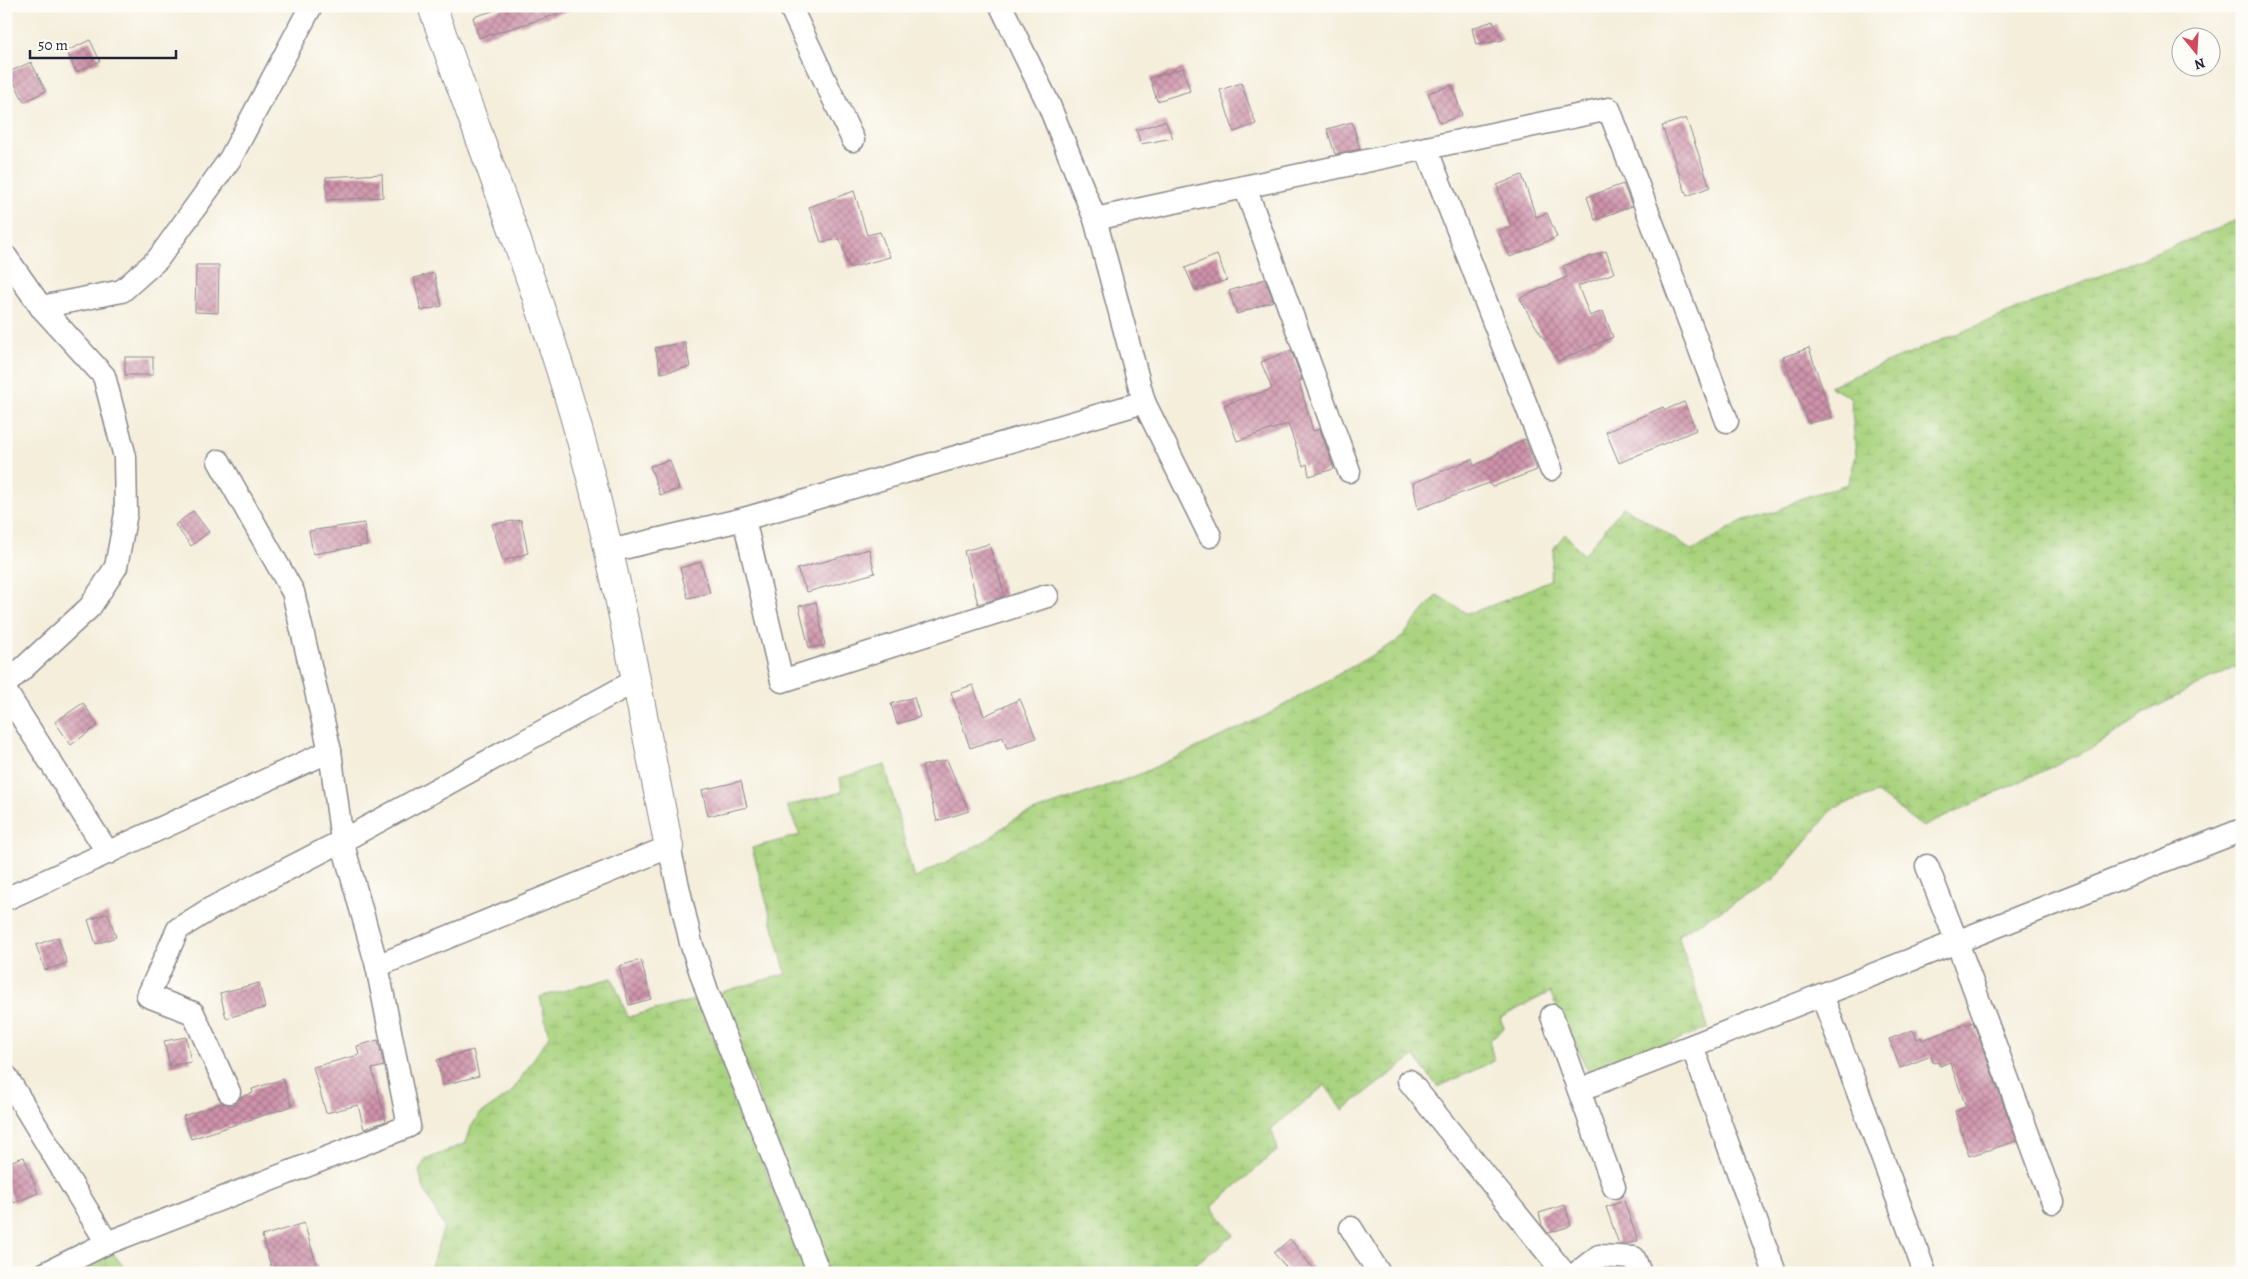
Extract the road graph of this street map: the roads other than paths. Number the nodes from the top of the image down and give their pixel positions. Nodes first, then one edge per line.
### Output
1 (311, 6) edge
2 (432, 6) edge
3 (790, 6) edge
4 (1001, 6) edge
5 (853, 140) dead end
6 (1426, 148) junction
7 (1245, 187) junction
8 (1094, 219) junction
9 (6, 257) edge
10 (41, 307) junction
11 (1144, 402) junction
12 (1727, 421) dead end
13 (219, 461) dead end
14 (1551, 468) dead end
15 (1349, 471) dead end
16 (744, 519) junction
17 (1210, 536) dead end
18 (610, 551) junction
19 (1047, 596) dead end
20 (635, 680) junction
21 (6, 684) edge
22 (6, 692) edge
23 (330, 751) junction
24 (2242, 830) edge
25 (342, 841) junction
26 (669, 847) junction
27 (108, 853) junction
28 (1928, 866) dead end
29 (6, 899) edge
30 (1957, 942) junction
31 (377, 966) junction
32 (1822, 995) junction
33 (1552, 1016) dead end
34 (1692, 1046) junction
35 (6, 1076) edge
36 (1409, 1081) dead end
37 (1579, 1090) junction
38 (229, 1092) dead end
39 (1614, 1187) dead end
40 (2053, 1202) dead end
41 (1351, 1228) dead end
42 (107, 1243) junction
43 (46, 1273) edge
44 (819, 1273) edge
45 (1379, 1273) edge
46 (1564, 1273) edge
47 (1577, 1273) edge
48 (1640, 1273) edge
49 (1775, 1273) edge
50 (1925, 1273) edge

1 - 10 street
2 - 18 street
3 - 5 street
4 - 8 street
6 - 7 street
6 - 12 street
6 - 14 street
7 - 8 street
7 - 15 street
8 - 11 street
9 - 10 street
10 - 21 street
11 - 16 street
11 - 17 street
13 - 23 street
16 - 18 street
16 - 19 street
18 - 20 street
20 - 25 street
20 - 26 street
22 - 27 street
23 - 25 street
23 - 27 street
24 - 30 street
25 - 31 street
25 - 38 street
26 - 31 street
26 - 44 street
27 - 29 street
28 - 30 street
30 - 32 street
30 - 40 street
31 - 42 street
32 - 34 street
32 - 50 street
33 - 37 street
34 - 37 street
34 - 49 street
35 - 42 street
36 - 46 street
37 - 39 street
41 - 45 street
42 - 43 street
47 - 48 street

